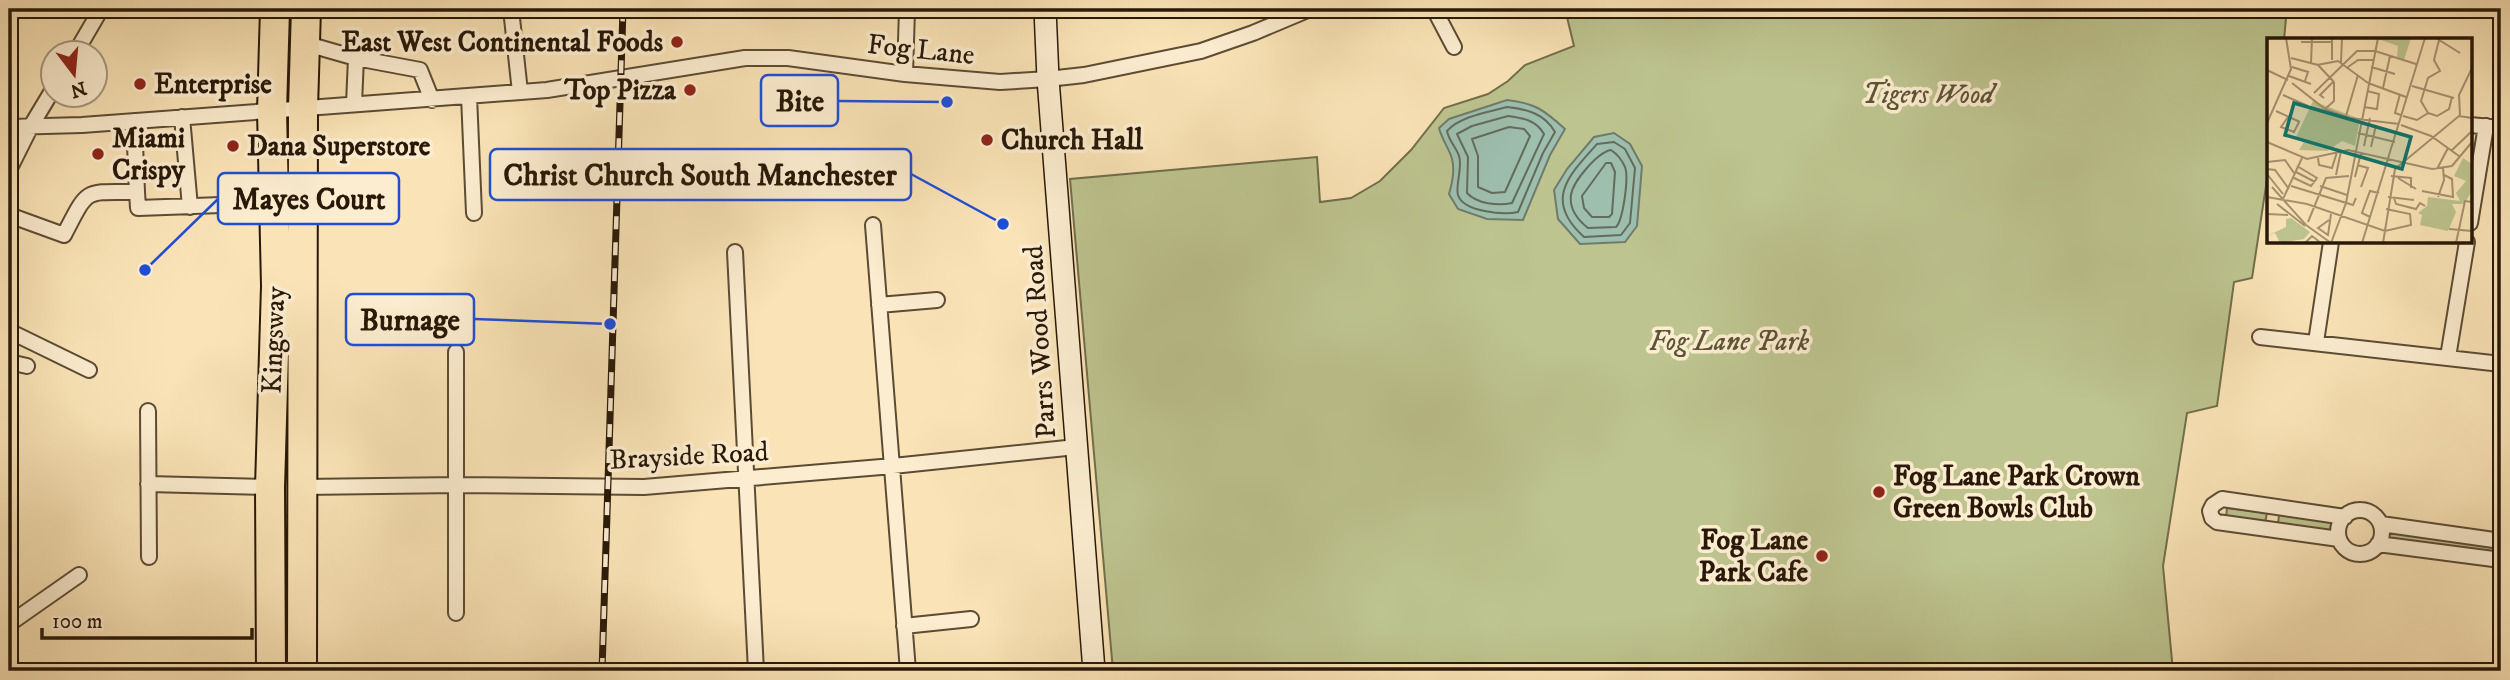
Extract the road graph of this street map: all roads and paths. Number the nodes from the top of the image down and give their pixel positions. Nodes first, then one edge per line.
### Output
1 (101, 9) edge
2 (274, 9) edge
3 (292, 9) edge
4 (306, 9) edge
5 (512, 9) edge
6 (907, 9) edge
7 (1045, 9) edge
8 (1434, 9) edge
9 (1305, 10) edge
10 (84, 38) edge
11 (298, 42) junction
12 (1454, 47) dead end
13 (356, 58) junction
14 (905, 74) junction
15 (1048, 79) junction
16 (520, 92) junction
17 (469, 96) junction
18 (432, 100) junction
19 (354, 104) junction
20 (42, 108) edge
21 (303, 108) junction
22 (272, 111) junction
23 (182, 117) junction
24 (134, 121) junction
25 (2472, 125) edge
26 (31, 126) junction
27 (2486, 126) junction
28 (9, 127) edge
29 (2501, 128) edge
30 (9, 170) edge
31 (137, 192) junction
32 (275, 203) junction
33 (190, 207) junction
34 (2472, 211) edge
35 (474, 213) dead end
36 (9, 215) edge
37 (873, 225) dead end
38 (2331, 243) edge
39 (2467, 243) edge
40 (734, 252) dead end
41 (276, 286) junction
42 (937, 300) dead end
43 (880, 306) junction
44 (9, 331) edge
45 (2260, 337) dead end
46 (2316, 342) junction
47 (456, 352) dead end
48 (2448, 358) junction
49 (9, 362) edge
50 (2501, 364) edge
51 (27, 366) dead end
52 (89, 370) dead end
53 (148, 411) dead end
54 (1076, 447) junction
55 (893, 467) junction
56 (745, 478) junction
57 (148, 484) junction
58 (458, 485) junction
59 (270, 487) junction
60 (303, 487) junction
61 (2345, 517) junction
62 (2381, 524) junction
63 (2339, 538) junction
64 (2501, 541) edge
65 (2378, 544) junction
66 (149, 557) dead end
67 (2501, 560) edge
68 (79, 575) dead end
69 (456, 613) dead end
70 (971, 619) dead end
71 (9, 624) edge
72 (904, 626) junction
73 (271, 671) edge
74 (302, 671) edge
75 (757, 671) edge
76 (908, 671) edge
77 (1094, 671) edge

1 - 10 street
2 - 22 highway, Kingsway
3 - 11 highway
4 - 11 highway, Kingsway
5 - 16 street
6 - 14 street
7 - 15 street, Parrs Wood Road
8 - 12 street
9 - 15 street, Fog Lane
11 - 13 street
11 - 21 highway, Kingsway
11 - 22 highway
13 - 18 street
13 - 19 street
14 - 15 street, Fog Lane
14 - 16 street, Fog Lane
15 - 54 street, Parrs Wood Road
16 - 17 street, Fog Lane
17 - 18 street, Fog Lane
17 - 35 street
18 - 19 street, Fog Lane
19 - 21 street, Fog Lane
20 - 26 street
21 - 22 street, Fog Lane
21 - 41 highway
21 - 60 highway, Kingsway
22 - 23 street, Fog Lane
22 - 32 highway, Kingsway
23 - 24 street, Fog Lane
23 - 33 street
24 - 26 street, Fog Lane
24 - 31 street
25 - 27 street
26 - 28 street, Fog Lane
26 - 30 street
27 - 29 street
27 - 34 street
31 - 33 street
31 - 36 street
32 - 33 street
32 - 41 highway, Kingsway
37 - 43 street
38 - 46 street
39 - 48 street
40 - 56 street
41 - 59 highway, Kingsway
42 - 43 street
43 - 55 street
44 - 52 street
45 - 46 street
46 - 48 street
47 - 58 street
48 - 50 street
49 - 51 street
53 - 57 street
54 - 55 street, Brayside Road
54 - 77 street, Parrs Wood Road
55 - 56 street, Brayside Road
55 - 72 street
56 - 58 street, Brayside Road
56 - 75 street
57 - 59 street
57 - 66 street
58 - 60 street, Brayside Road
58 - 69 street
59 - 73 highway, Kingsway
60 - 74 highway, Kingsway
61 - 62 street
61 - 63 street
61 - 63 street
62 - 64 street
62 - 65 street
63 - 65 street
65 - 67 street
68 - 71 street
70 - 72 street
72 - 76 street

